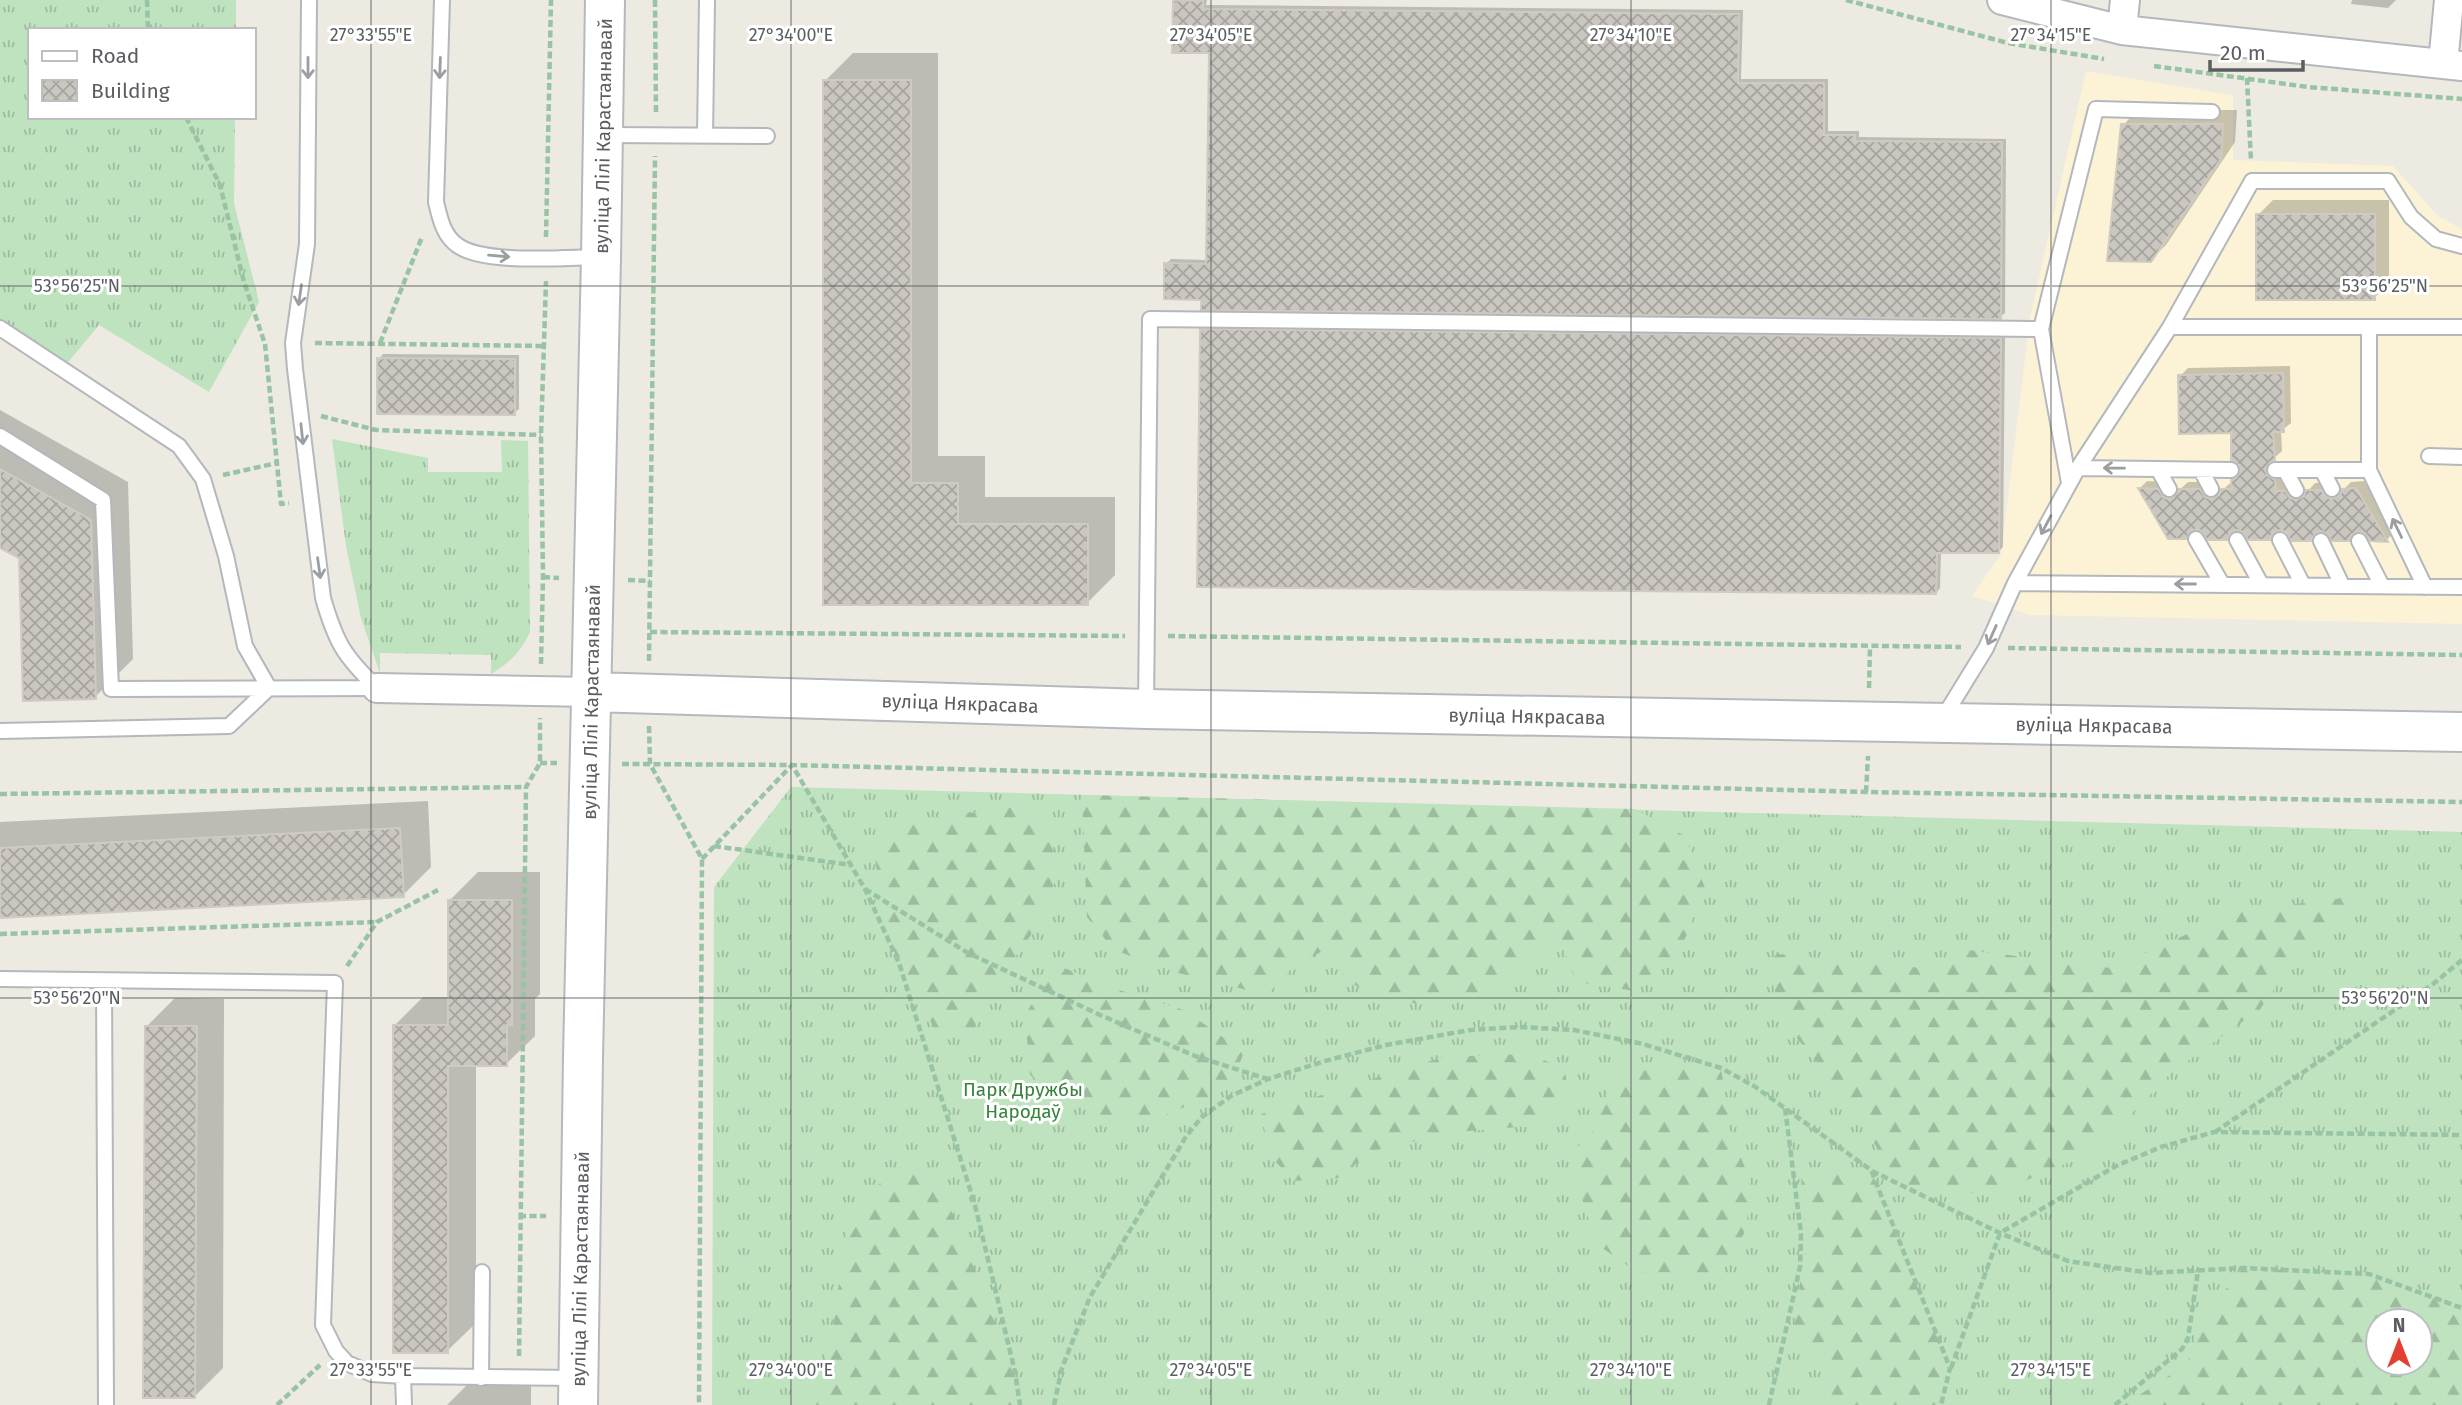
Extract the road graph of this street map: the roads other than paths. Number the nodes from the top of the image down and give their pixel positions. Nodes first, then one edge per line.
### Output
1 (309, 0) edge
2 (442, 0) edge
3 (605, 0) edge
4 (707, 0) edge
5 (2002, 0) edge
6 (2125, 0) edge
7 (2449, 0) edge
8 (2122, 30) junction
9 (2452, 65) edge
10 (2212, 112) dead end
11 (603, 135) junction
12 (705, 136) junction
13 (767, 136) dead end
14 (2462, 246) edge
15 (601, 257) junction
16 (2170, 327) junction
17 (2369, 327) junction
18 (2462, 327) edge
19 (0, 328) edge
20 (2041, 329) junction
21 (0, 436) edge
22 (2429, 456) dead end
23 (2462, 457) edge
24 (2078, 468) junction
25 (2158, 469) junction
26 (2201, 470) junction
27 (2231, 470) dead end
28 (2322, 470) junction
29 (2369, 470) junction
30 (2069, 483) junction
31 (2169, 489) dead end
32 (2211, 489) dead end
33 (2332, 489) dead end
34 (2296, 490) dead end
35 (2196, 540) dead end
36 (2237, 540) dead end
37 (2280, 540) dead end
38 (2321, 541) dead end
39 (2359, 541) dead end
40 (2015, 583) junction
41 (2222, 584) junction
42 (2260, 584) junction
43 (2302, 585) junction
44 (2343, 585) junction
45 (2382, 586) junction
46 (2425, 587) junction
47 (2462, 587) edge
48 (269, 688) junction
49 (377, 688) junction
50 (592, 692) junction
51 (1146, 709) junction
52 (1940, 722) junction
53 (0, 731) edge
54 (2462, 733) edge
55 (0, 979) edge
56 (104, 981) junction
57 (482, 1272) dead end
58 (404, 1376) junction
59 (481, 1378) junction
60 (578, 1392) edge
61 (106, 1405) edge
62 (404, 1405) edge

1 -> 49 lane
2 -> 15 lane
3 - 11 main road, вуліца Лілі Карастаянавай
4 - 12 lane
5 - 8 street
6 - 8 street
7 - 9 street
8 - 9 street
10 - 20 lane
11 - 12 lane
11 - 15 main road, вуліца Лілі Карастаянавай
12 - 13 lane
14 - 16 lane
15 - 50 main road, вуліца Лілі Карастаянавай
16 - 17 lane
16 - 24 lane
17 - 18 lane
17 - 29 lane
19 - 48 lane
20 - 30 lane
20 - 51 lane
21 - 48 lane
22 - 23 lane
25 -> 24 lane
24 - 30 lane
25 - 26 lane
25 - 31 lane
26 - 27 lane
26 - 32 lane
28 - 29 lane
28 - 33 lane
28 - 34 lane
46 -> 29 lane
30 -> 40 lane
35 - 41 lane
36 - 42 lane
37 - 43 lane
38 - 44 lane
39 - 45 lane
41 -> 40 lane
40 -> 52 lane
41 - 42 lane
42 - 43 lane
43 - 44 lane
44 - 45 lane
45 - 46 lane
46 - 47 lane
48 - 49 lane
48 - 53 lane
49 - 50 street
50 - 51 main road, вуліца Някрасава
50 - 60 main road, вуліца Лілі Карастаянавай
51 - 52 main road, вуліца Някрасава
52 - 54 main road, вуліца Някрасава
55 - 56 lane
56 - 58 lane
56 - 61 lane
57 - 59 lane
58 - 59 lane
58 - 62 lane
59 - 60 lane

